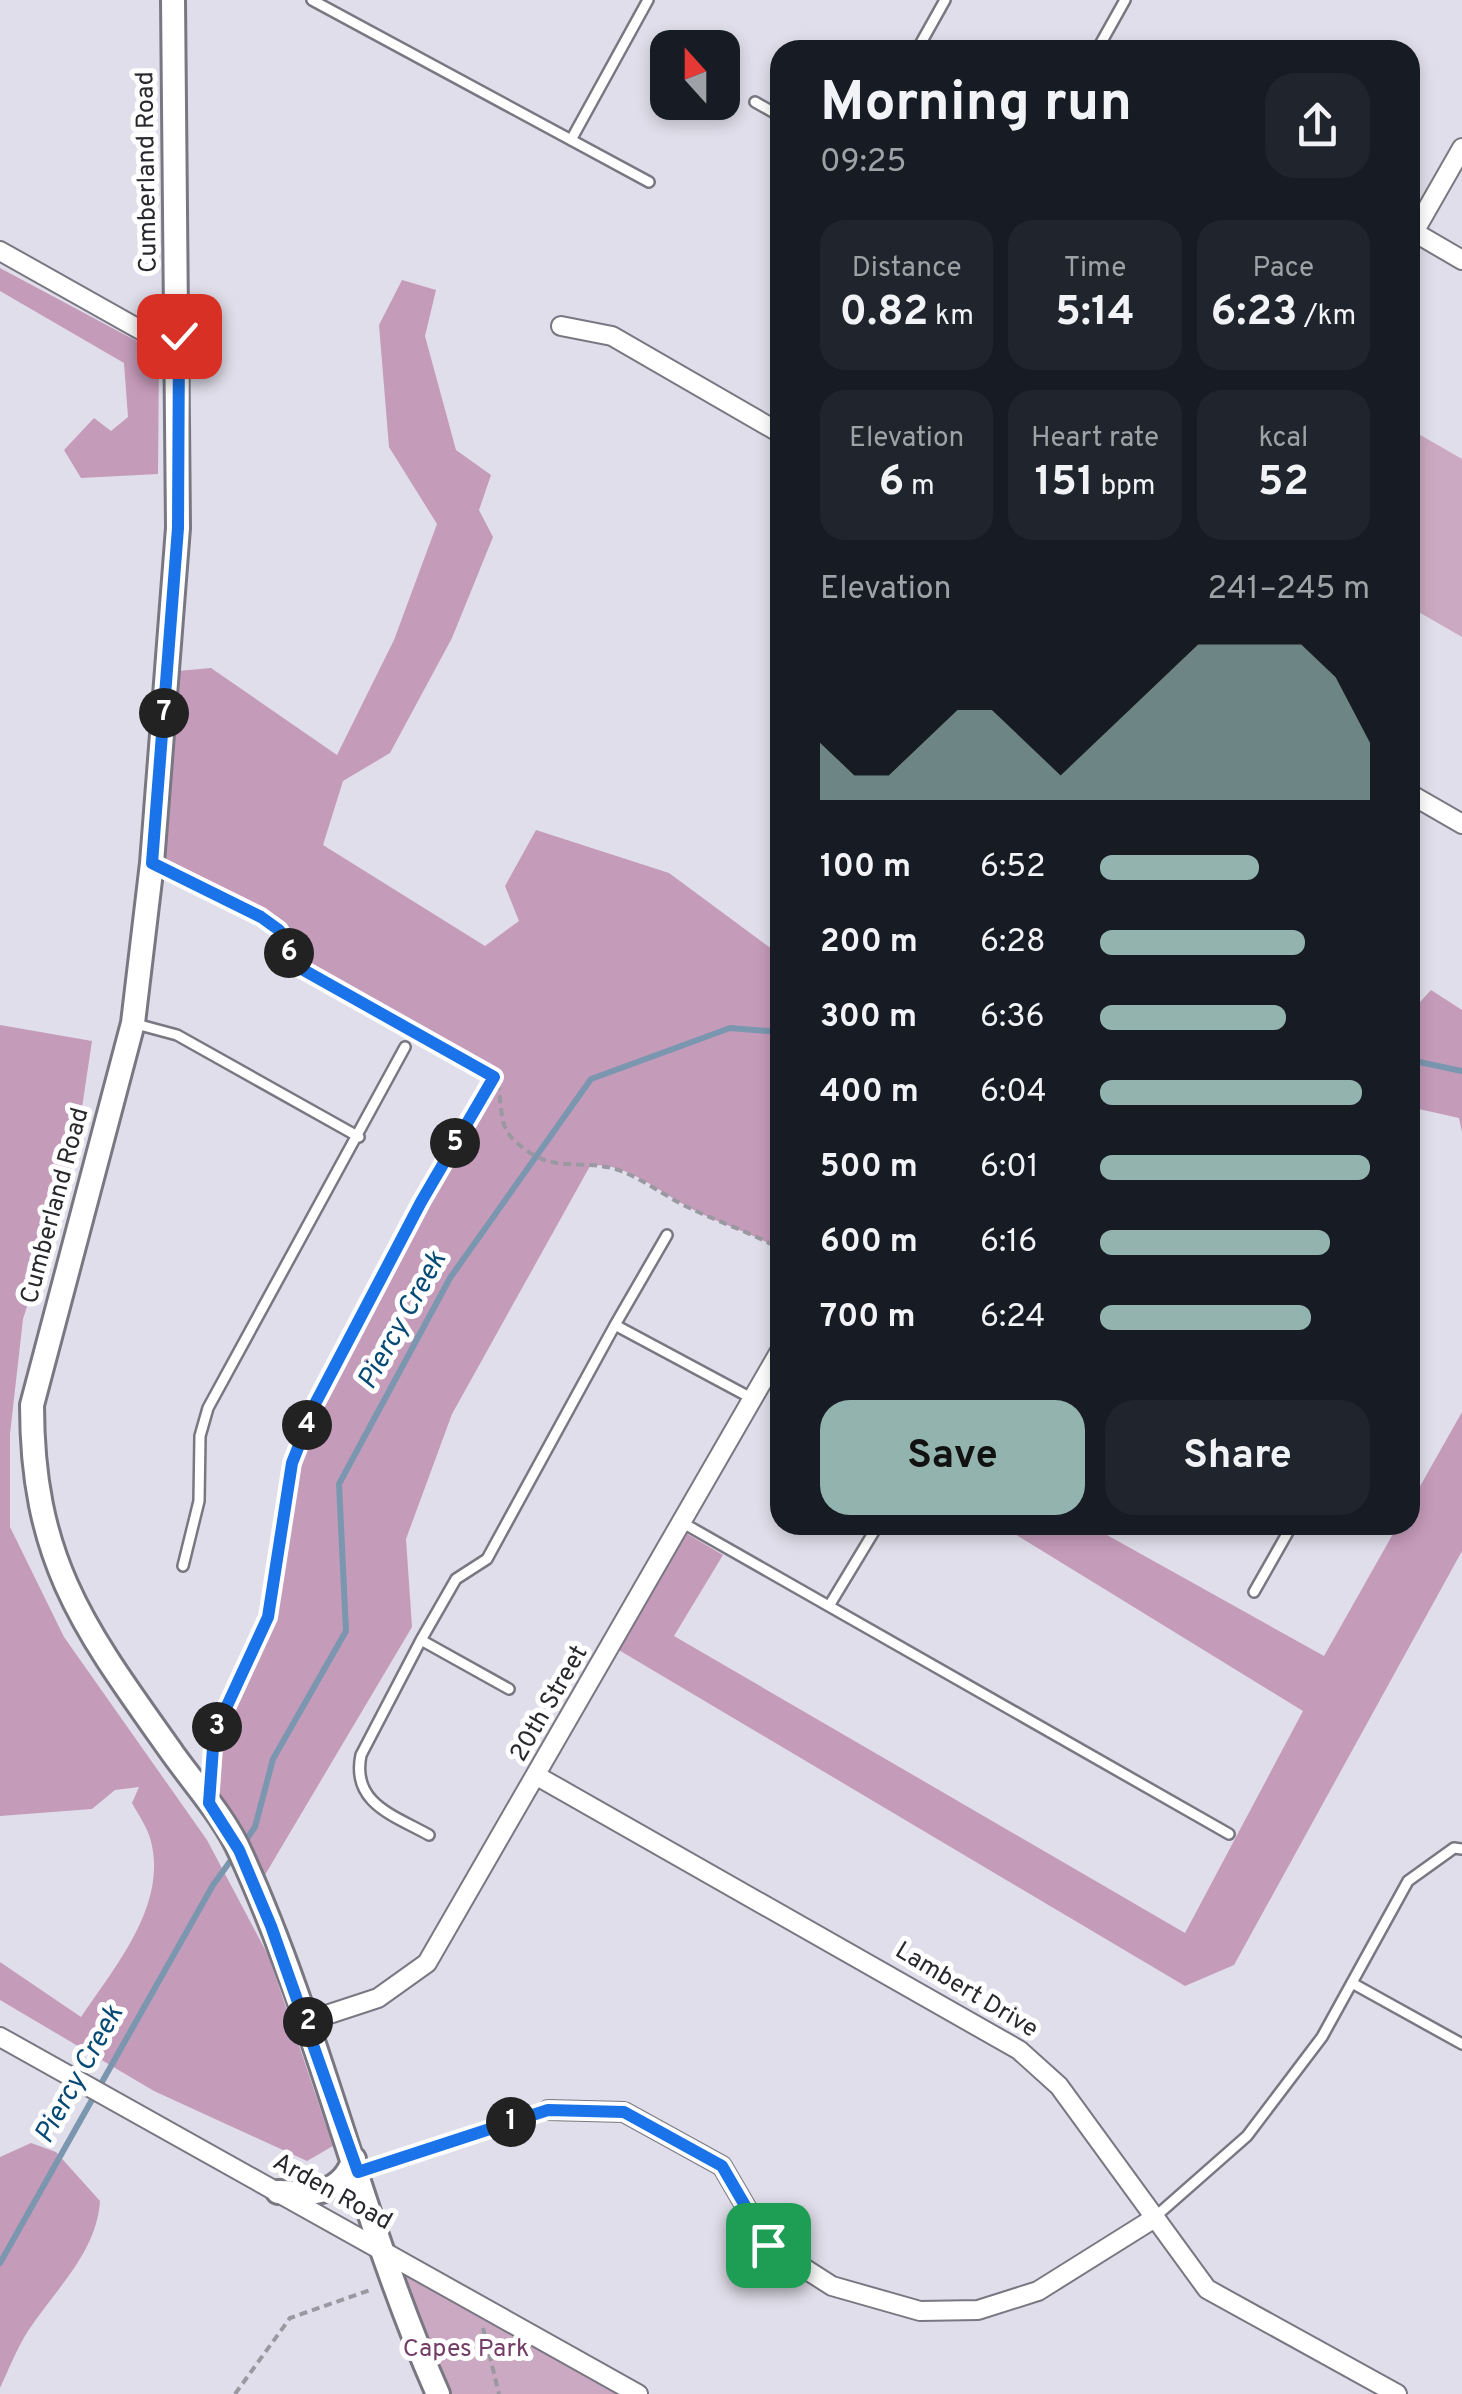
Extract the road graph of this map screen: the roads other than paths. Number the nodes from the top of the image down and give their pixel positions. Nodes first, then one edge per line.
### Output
1 (173, 0) edge
2 (312, 0) edge
3 (648, 0) edge
4 (945, 0) edge
5 (1126, 0) edge
6 (923, 40) edge
7 (1103, 40) edge
8 (755, 102) dead end
9 (770, 110) edge
10 (571, 140) junction
11 (1462, 148) edge
12 (649, 182) dead end
13 (1420, 222) edge
14 (1420, 240) edge
15 (0, 251) edge
16 (1462, 260) edge
17 (562, 326) dead end
18 (179, 336) junction
19 (770, 427) edge
20 (1420, 800) edge
21 (1462, 824) edge
22 (133, 1023) junction
23 (406, 1048) dead end
24 (359, 1137) junction
25 (666, 1235) dead end
26 (615, 1326) junction
27 (770, 1369) edge
28 (753, 1399) junction
29 (683, 1523) junction
30 (872, 1535) edge
31 (1287, 1535) edge
32 (183, 1566) dead end
33 (1254, 1592) dead end
34 (830, 1606) junction
35 (421, 1640) junction
36 (509, 1688) dead end
37 (537, 1776) junction
38 (429, 1834) dead end
39 (1229, 1834) dead end
40 (1462, 1849) edge
41 (1352, 1983) junction
42 (308, 2021) junction
43 (0, 2037) edge
44 (1462, 2044) edge
45 (548, 2110) road end
46 (356, 2165) junction
47 (278, 2192) junction
48 (1152, 2219) junction
49 (382, 2250) junction
50 (438, 2394) edge
51 (638, 2394) edge
52 (1397, 2394) edge

1 - 18 street, Cumberland Road
2 - 10 lane
3 - 10 lane
4 - 6 lane
5 - 7 lane
8 - 9 lane
10 - 12 lane
11 - 13 street
14 - 16 street
15 - 18 street
17 - 19 street
18 - 22 street, Cumberland Road
20 - 21 street
22 - 24 lane
22 - 42 street, Cumberland Road
23 - 24 lane
24 - 32 lane
25 - 26 lane
26 - 28 lane
26 - 35 lane
27 - 28 street, 20th Street
28 - 29 street, 20th Street
29 - 34 lane
29 - 37 street, 20th Street
30 - 34 lane
31 - 33 lane
34 - 39 lane
35 - 36 lane
35 - 38 lane
37 - 42 street, 20th Street
37 - 48 street, Lambert Drive
40 - 41 lane
41 - 44 lane
41 - 48 lane
42 - 46 street, Cumberland Road
43 - 47 street, Arden Road
45 - 48 street
46 - 47 street
46 - 49 street, Cumberland Road
47 - 49 street, Arden Road
48 - 52 street, Lambert Drive
49 - 50 street, Cumberland Road
49 - 51 street, Arden Road

